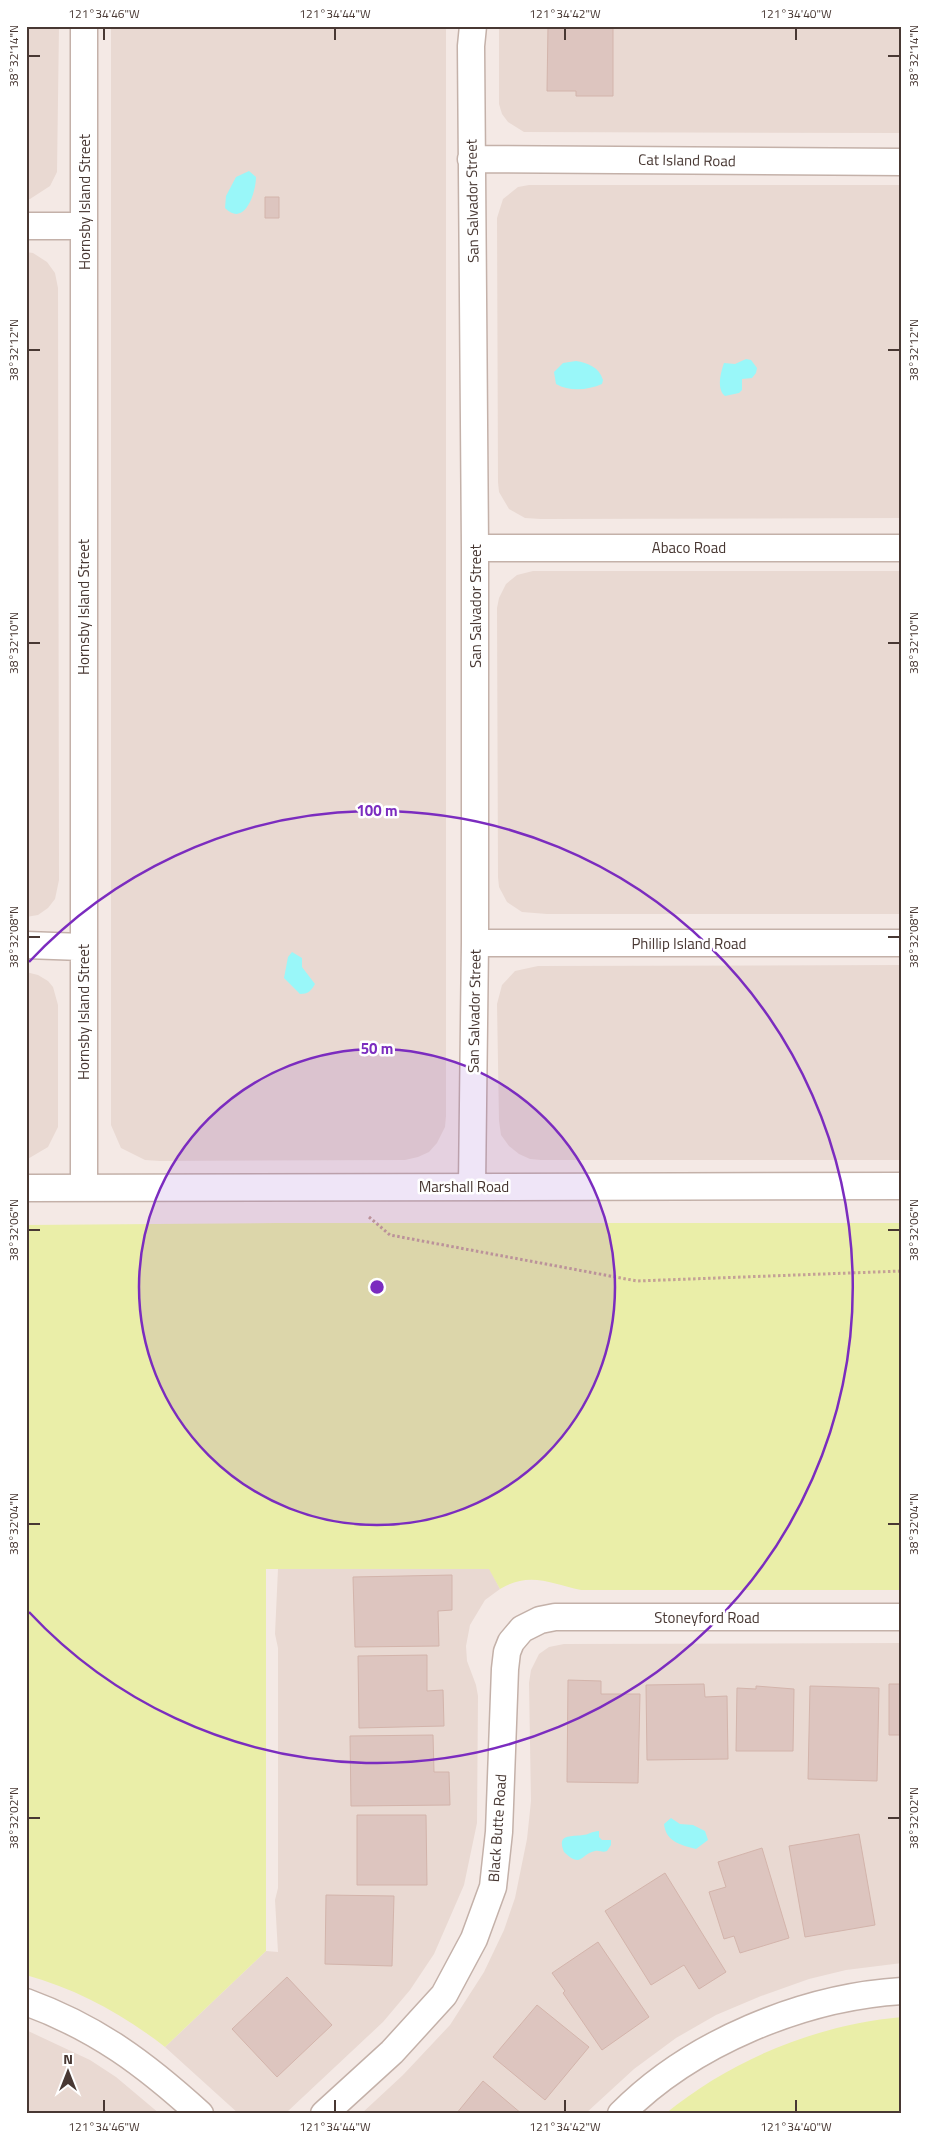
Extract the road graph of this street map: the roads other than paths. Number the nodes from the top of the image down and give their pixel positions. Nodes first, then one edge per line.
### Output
1 (84, 26) edge
2 (473, 26) edge
3 (471, 159) junction
4 (902, 162) edge
5 (26, 226) edge
6 (84, 226) junction
7 (476, 548) junction
8 (902, 548) edge
9 (476, 943) junction
10 (902, 943) edge
11 (26, 945) edge
12 (82, 947) junction
13 (472, 1186) junction
14 (902, 1186) edge
15 (26, 1188) edge
16 (84, 1188) junction
17 (902, 1617) edge
18 (516, 1634) joint
19 (902, 1991) edge
20 (26, 2002) edge
21 (200, 2114) edge
22 (324, 2114) edge
23 (622, 2114) edge

1 - 6 street, Hornsby Island Street
2 - 3 street, San Salvador Street
3 - 4 street, Cat Island Road
3 - 7 street, San Salvador Street
5 - 6 street
6 - 12 street, Hornsby Island Street
7 - 8 street, Abaco Road
7 - 9 street, San Salvador Street
9 - 10 street, Phillip Island Road
9 - 13 street, San Salvador Street
11 - 12 street
12 - 16 street, Hornsby Island Street
13 - 14 street, Marshall Road
13 - 16 street, Marshall Road
15 - 16 street, Marshall Road
17 - 18 street, Stoneyford Road
18 - 22 street, Black Butte Road
19 - 23 street
20 - 21 street

